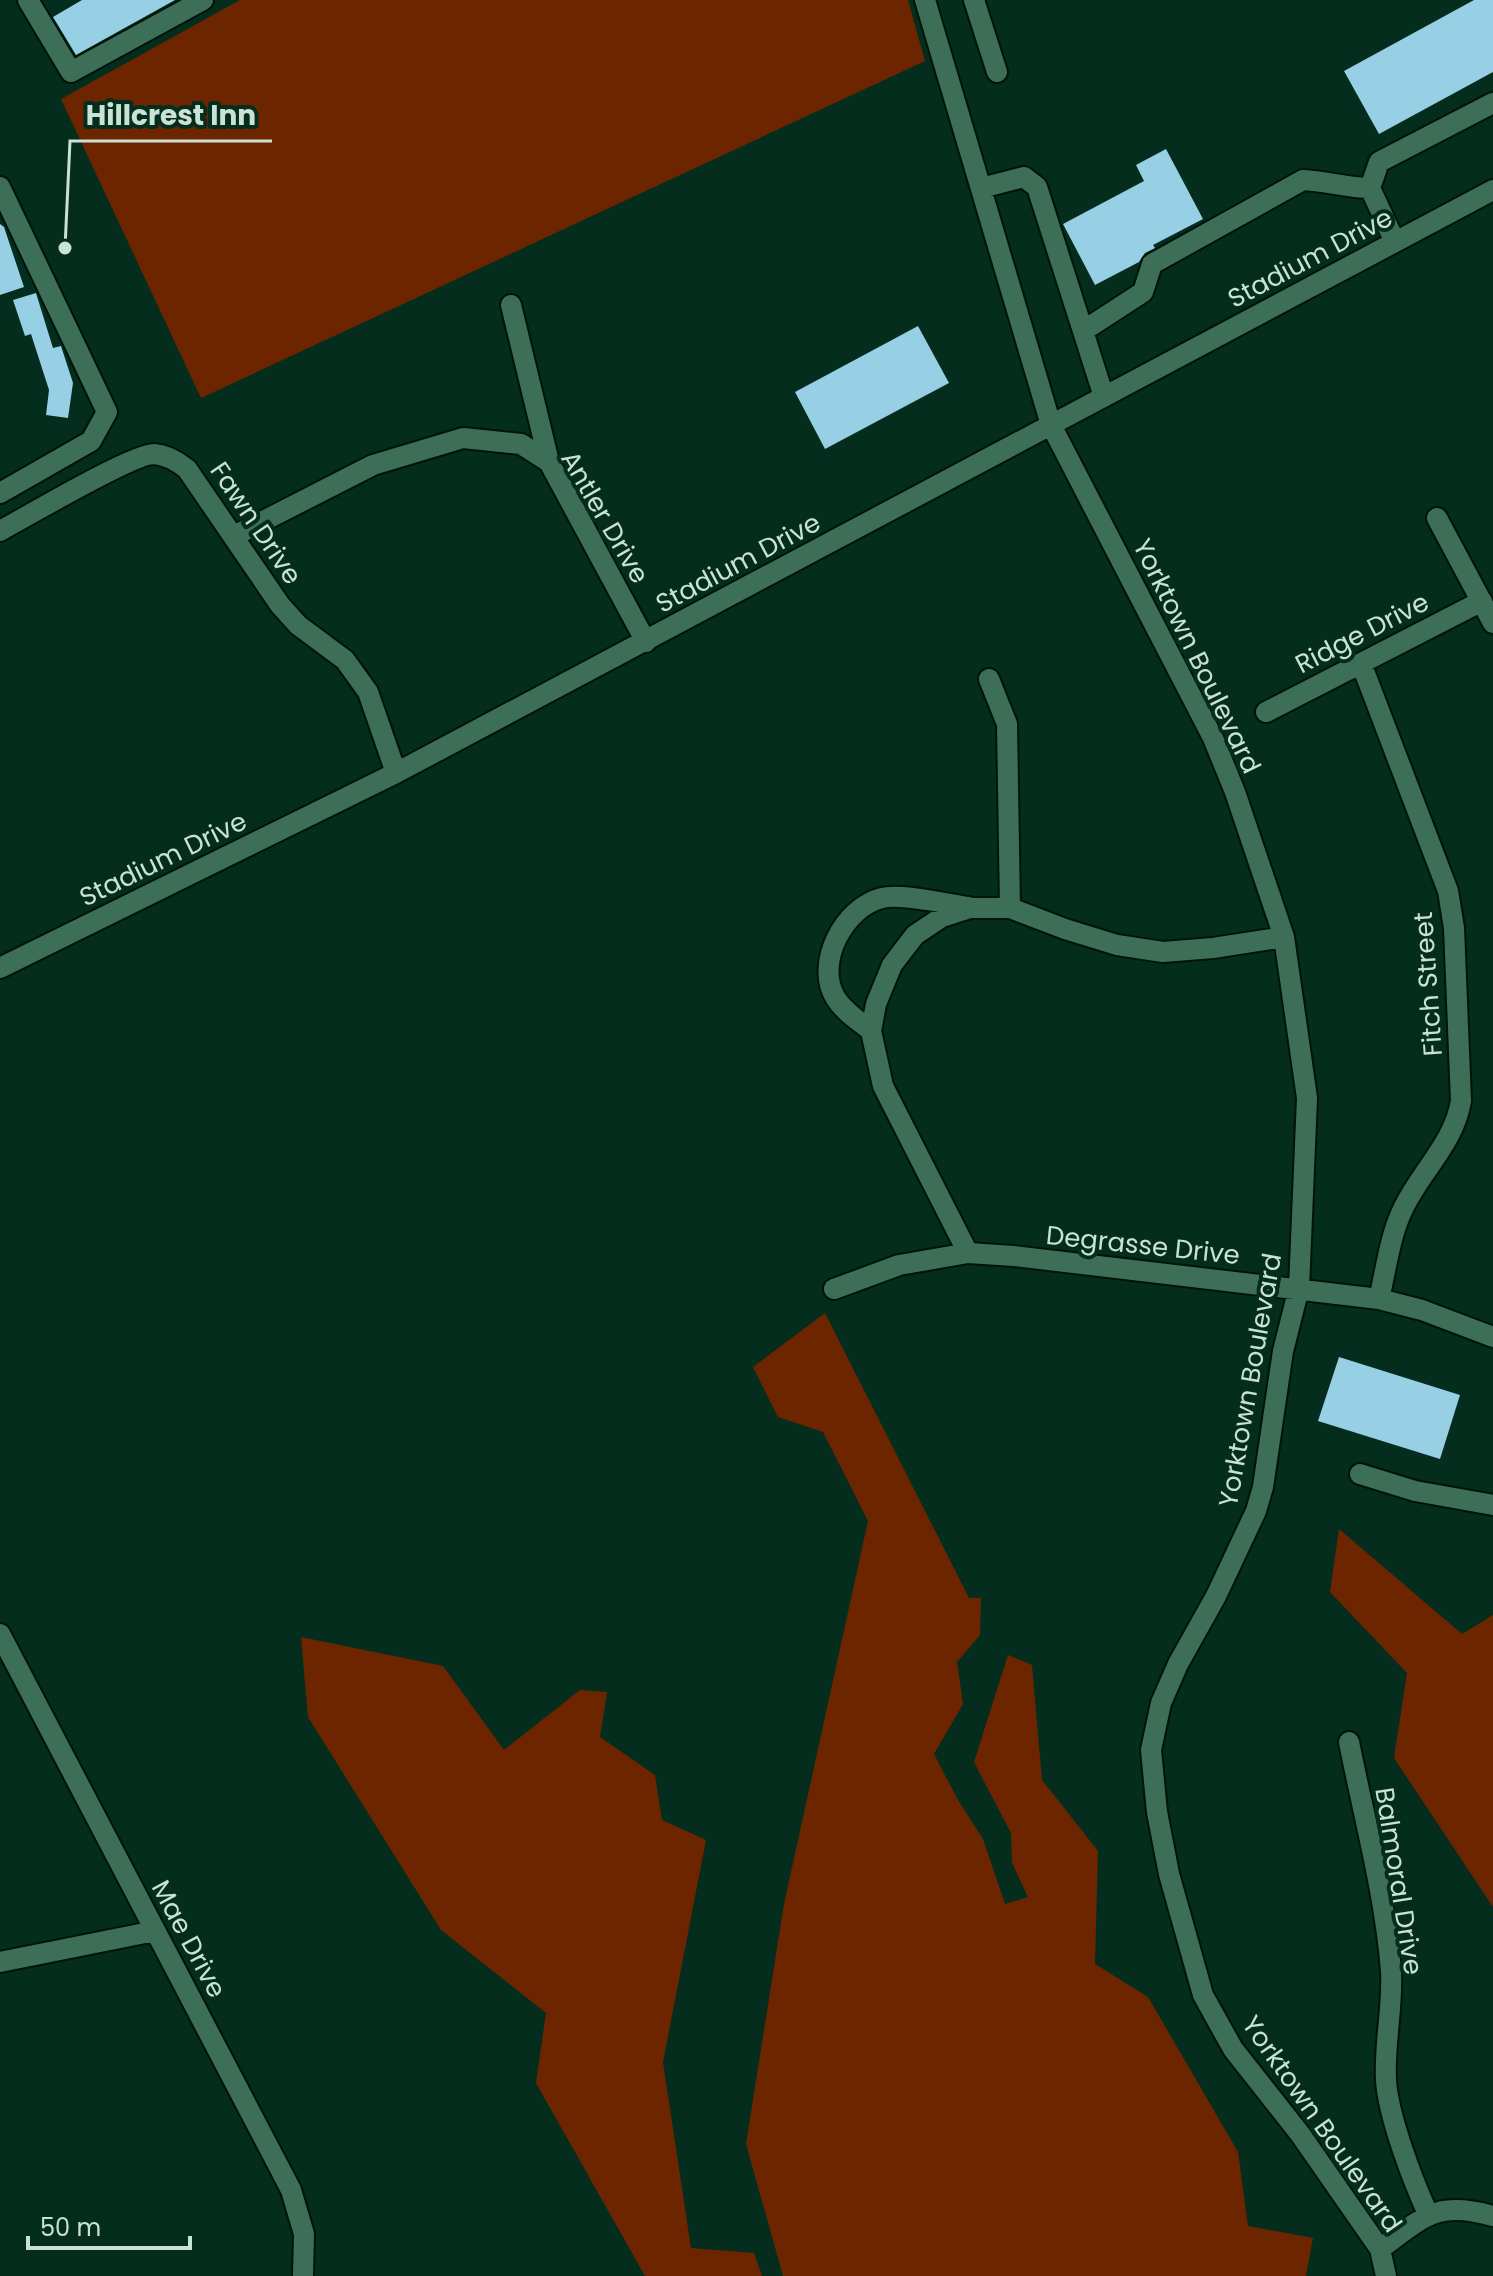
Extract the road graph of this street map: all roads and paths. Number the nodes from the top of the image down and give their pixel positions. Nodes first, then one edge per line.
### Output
1 (28, 0) edge
2 (203, 0) edge
3 (925, 0) edge
4 (974, 0) edge
5 (997, 72) dead end
6 (1493, 103) edge
7 (0, 187) edge
8 (981, 188) junction
9 (1370, 188) junction
10 (1493, 190) edge
11 (1395, 242) junction
12 (511, 305) dead end
13 (1085, 339) junction
14 (1104, 397) junction
15 (1051, 425) junction
16 (549, 462) junction
17 (0, 493) edge
18 (1437, 518) dead end
19 (0, 531) edge
20 (234, 536) junction
21 (1482, 601) junction
22 (1493, 623) edge
23 (646, 642) junction
24 (1361, 663) junction
25 (989, 679) dead end
26 (1266, 712) dead end
27 (396, 773) junction
28 (970, 908) junction
29 (1010, 908) junction
30 (1284, 937) junction
31 (0, 968) edge
32 (871, 1031) junction
33 (968, 1253) junction
34 (1299, 1288) junction
35 (834, 1289) dead end
36 (1379, 1299) junction
37 (1493, 1337) edge
38 (1360, 1474) dead end
39 (1493, 1505) edge
40 (0, 1634) edge
41 (1349, 1742) dead end
42 (155, 1931) junction
43 (0, 1962) edge
44 (1428, 2214) junction
45 (1493, 2216) edge
46 (1380, 2249) junction
47 (303, 2276) edge
48 (1386, 2276) edge

1 - 2 street
3 - 8 street, Yorktown Boulevard
4 - 5 street
6 - 9 street
7 - 17 street
8 - 13 street
8 - 15 street, Yorktown Boulevard
9 - 11 street
9 - 13 street
10 - 11 street, Stadium Drive
11 - 14 street, Stadium Drive
12 - 16 street
13 - 14 street
14 - 15 street, Stadium Drive
15 - 23 street, Stadium Drive
15 - 30 street, Yorktown Boulevard
16 - 20 street, Antler Drive
16 - 23 street, Antler Drive
18 - 21 street
19 - 20 street, Fawn Drive
20 - 27 street, Fawn Drive
21 - 22 street
21 - 24 street, Ridge Drive
23 - 27 street, Stadium Drive
24 - 26 street, Ridge Drive
24 - 36 street, Fitch Street
25 - 29 street
27 - 31 street, Stadium Drive
28 - 29 street
28 - 32 street
28 - 32 street
29 - 30 street
30 - 34 street, Yorktown Boulevard
32 - 33 street
33 - 34 street, Degrasse Drive
33 - 35 street, Degrasse Drive
34 - 36 street, Degrasse Drive
34 - 46 street, Yorktown Boulevard
36 - 37 street, Degrasse Drive
38 - 39 street
40 - 42 street, Mae Drive
41 - 44 street, Balmoral Drive
42 - 43 street
42 - 47 street, Mae Drive
44 - 45 street
44 - 46 street
46 - 48 street, Yorktown Boulevard

